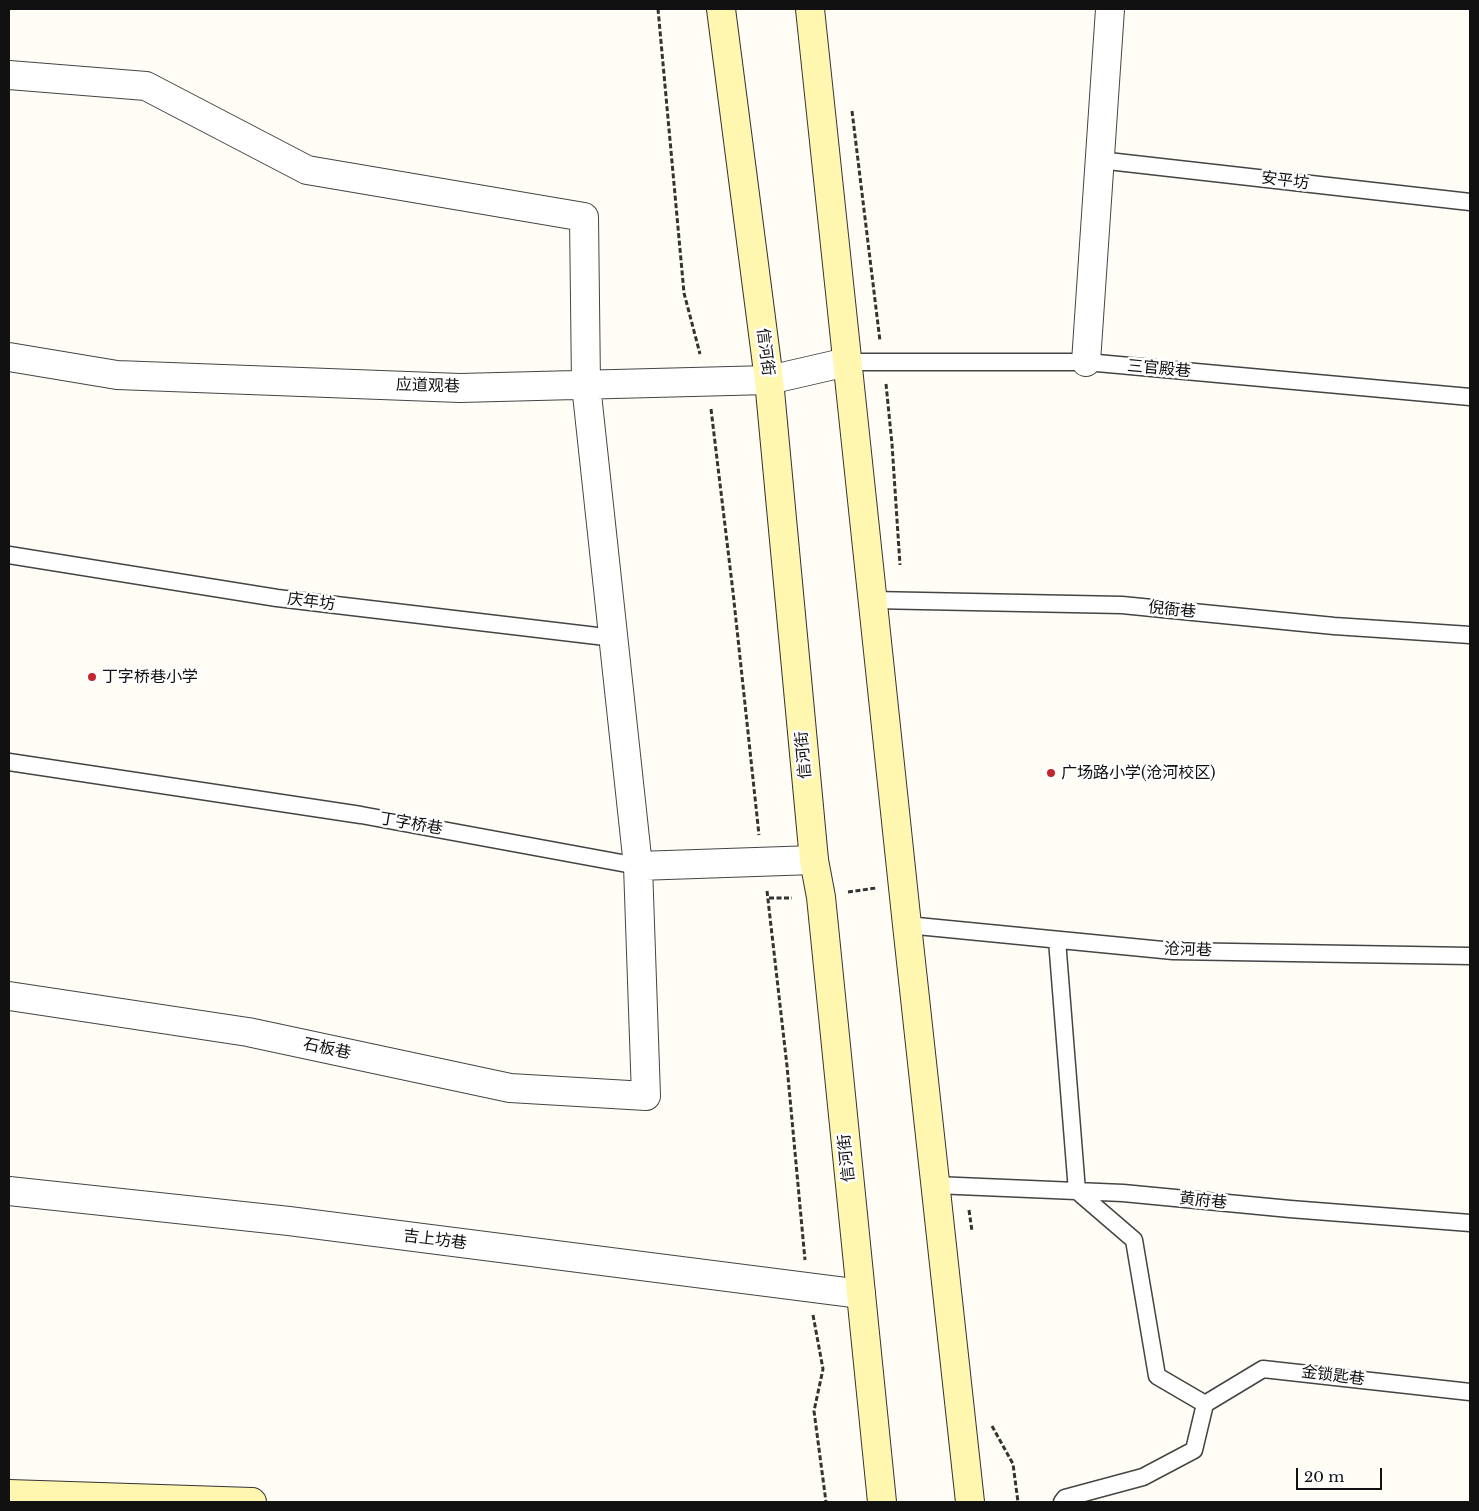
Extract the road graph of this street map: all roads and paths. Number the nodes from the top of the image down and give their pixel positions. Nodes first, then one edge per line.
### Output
1 (658, 9) edge
2 (722, 9) edge
3 (810, 9) edge
4 (1110, 9) edge
5 (9, 75) edge
6 (1100, 160) junction
7 (1470, 202) edge
8 (9, 357) edge
9 (847, 362) junction
10 (1086, 362) junction
11 (769, 380) junction
12 (707, 382) junction
13 (586, 385) junction
14 (1470, 397) edge
15 (9, 555) edge
16 (872, 600) junction
17 (1470, 635) edge
18 (614, 638) junction
19 (9, 762) edge
20 (814, 860) junction
21 (762, 862) junction
22 (638, 866) junction
23 (906, 925) junction
24 (1057, 940) junction
25 (1470, 956) edge
26 (9, 996) edge
27 (935, 1186) junction
28 (9, 1191) edge
29 (1077, 1191) junction
30 (1470, 1223) edge
31 (808, 1287) junction
32 (861, 1294) junction
33 (1470, 1392) edge
34 (1205, 1404) junction
35 (9, 1494) edge
36 (65, 1499) edge
37 (252, 1502) edge
38 (826, 1502) edge
39 (882, 1502) edge
40 (970, 1502) edge
41 (1062, 1502) edge

1 - 12 path
2 - 11 main road, 信河街
3 - 9 main road
4 - 6 street
5 - 13 street
6 - 7 lane, 安平坊
6 - 10 street
8 - 13 street, 应道观巷
9 - 10 lane, 三官殿巷
9 - 11 street, 应道观巷
9 - 16 main road
10 - 14 lane, 三官殿巷
11 - 12 street, 应道观巷
11 - 20 main road, 信河街
12 - 13 street, 应道观巷
12 - 21 path
13 - 18 street
15 - 18 lane, 庆年坊
16 - 17 lane, 倪衙巷
16 - 23 main road
18 - 22 street
19 - 22 lane, 丁字桥巷
20 - 21 street, 丁字桥巷
20 - 32 main road, 信河街
21 - 22 street, 丁字桥巷
21 - 31 path
22 - 26 street, 石板巷
23 - 24 lane, 沧河巷
23 - 27 main road
24 - 25 lane, 沧河巷
24 - 29 lane
27 - 29 lane, 黄府巷
27 - 40 main road
28 - 31 street, 吉上坊巷
29 - 30 lane, 黄府巷
29 - 34 lane
31 - 32 street, 吉上坊巷
31 - 38 path
32 - 39 main road, 信河街
33 - 34 lane, 金锁匙巷
34 - 41 lane
35 - 36 main road
36 - 37 main road

